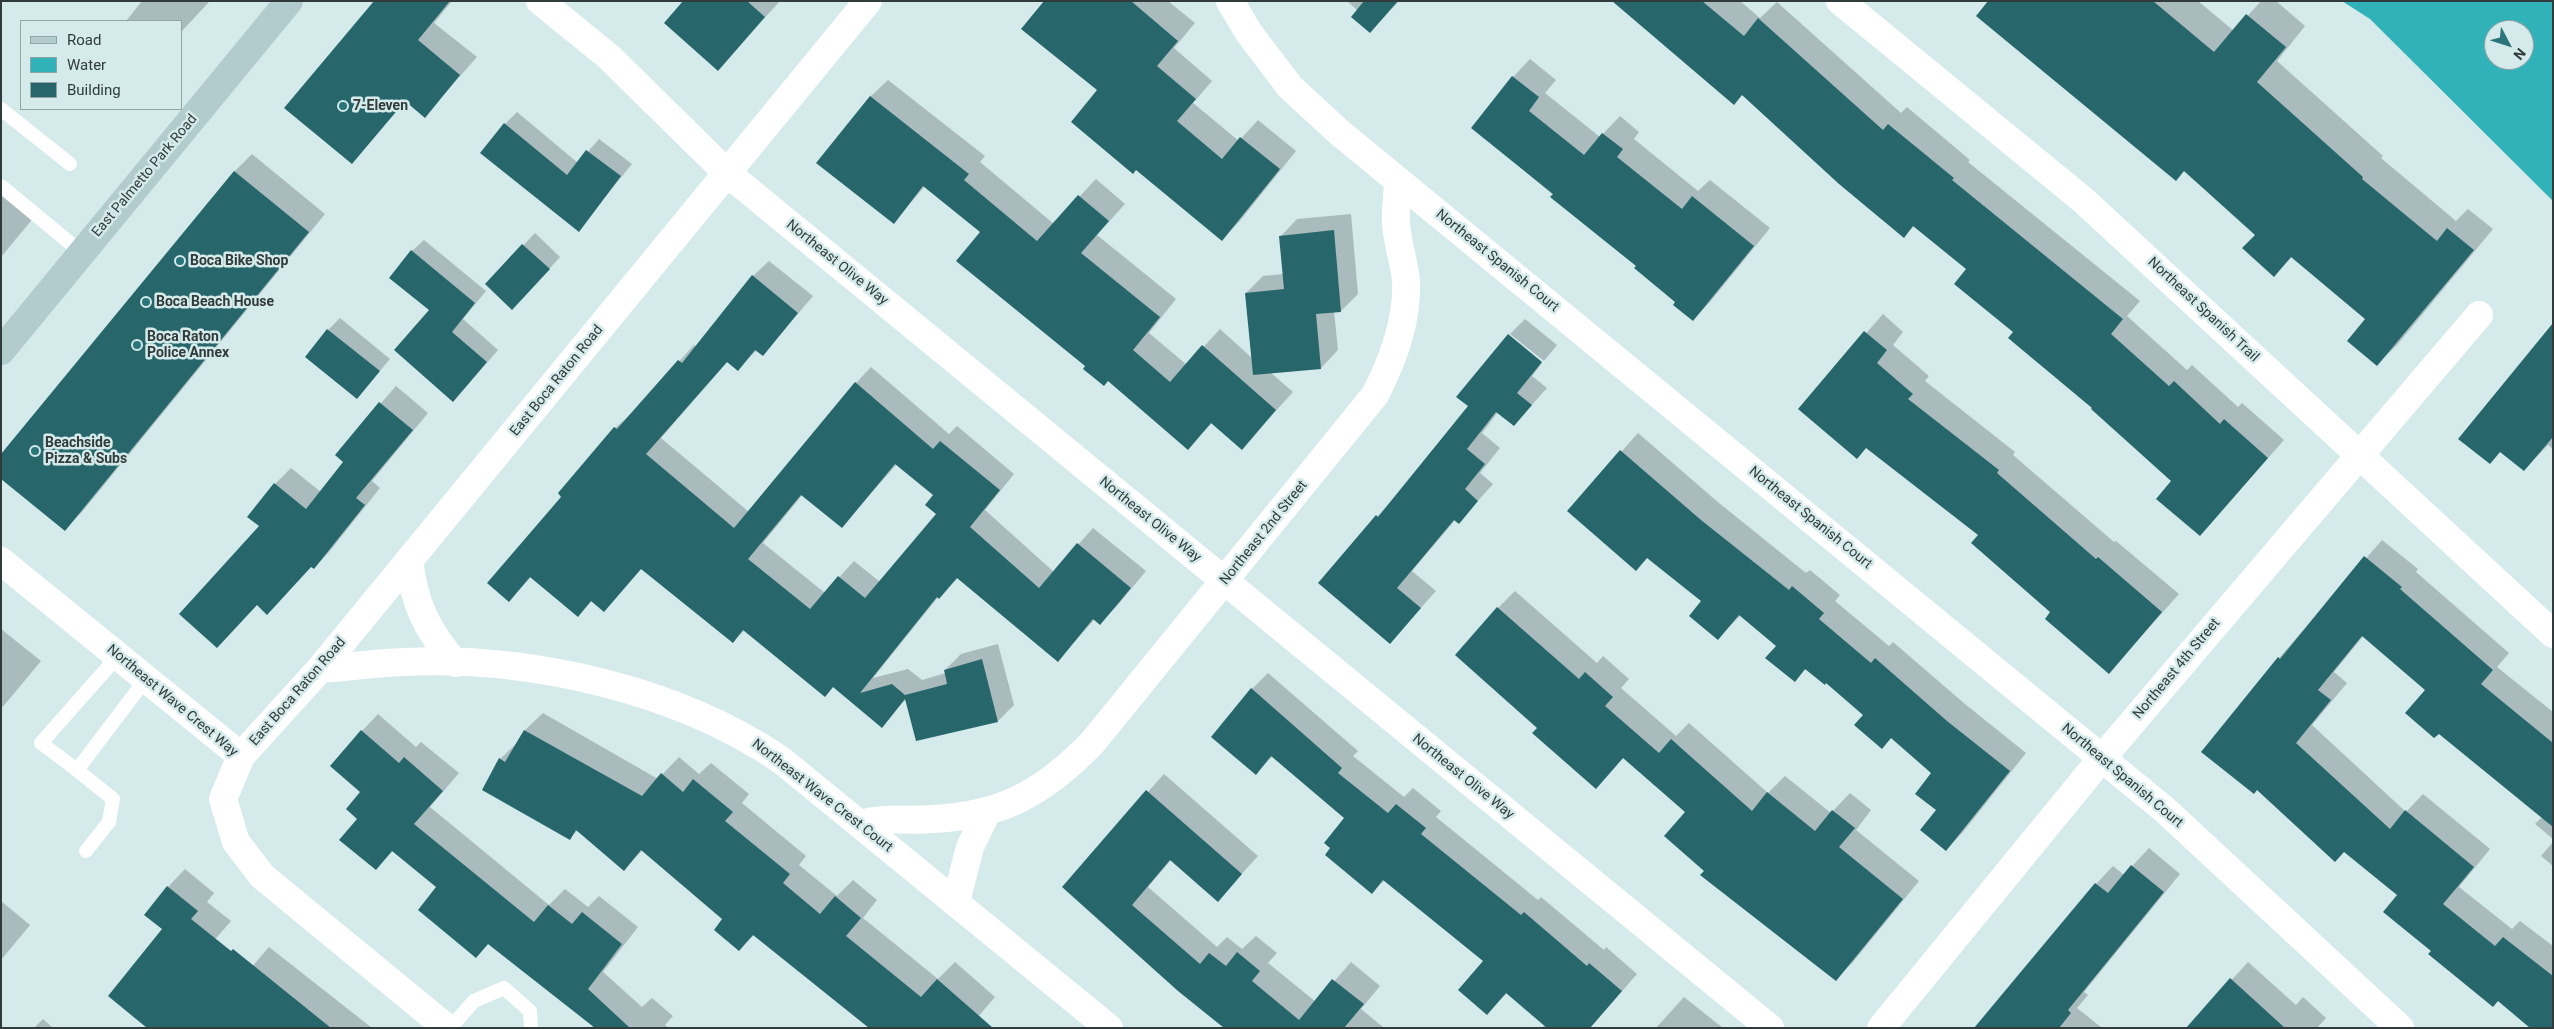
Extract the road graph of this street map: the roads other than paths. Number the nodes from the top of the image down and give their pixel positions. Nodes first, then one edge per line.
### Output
1 (289, 1) edge
2 (540, 1) edge
3 (868, 1) edge
4 (1230, 1) edge
5 (1840, 1) edge
6 (1, 109) edge
7 (70, 164) dead end
8 (727, 173) junction
9 (1398, 180) junction
10 (1, 186) edge
11 (82, 253) junction
12 (2479, 315) dead end
13 (1, 351) edge
14 (2359, 454) junction
15 (1, 561) edge
16 (409, 561) junction
17 (1225, 581) junction
18 (2553, 634) edge
19 (118, 656) junction
20 (455, 663) junction
21 (320, 670) junction
22 (146, 680) junction
23 (241, 756) junction
24 (2102, 758) junction
25 (77, 770) junction
26 (987, 812) junction
27 (860, 824) junction
28 (86, 851) dead end
29 (956, 902) junction
30 (449, 1028) edge
31 (531, 1028) edge
32 (1109, 1028) edge
33 (1770, 1028) edge
34 (1881, 1028) edge
35 (2400, 1028) edge

1 - 11 main road, East Palmetto Park Road
2 - 8 street, Northeast Olive Way
3 - 8 street, East Boca Raton Road
4 - 9 street, Northeast Spanish Court
5 - 14 street, Northeast Spanish Trail
6 - 7 lane
8 - 16 street, East Boca Raton Road
8 - 17 street, Northeast Olive Way
9 - 17 street, Northeast 2nd Street
9 - 24 street, Northeast Spanish Court
10 - 11 lane
11 - 13 main road, East Palmetto Park Road
12 - 14 street, Northeast 4th Street
14 - 18 street, Northeast Spanish Trail
14 - 24 street, Northeast 4th Street
15 - 19 street, Northeast Wave Crest Way
16 - 20 street
16 - 21 street, East Boca Raton Road
17 - 26 street, Northeast 2nd Street
17 - 33 street, Northeast Olive Way
19 - 22 street, Northeast Wave Crest Way
19 - 25 lane
20 - 21 street, Northeast Wave Crest Court
20 - 27 street, Northeast Wave Crest Court
21 - 23 street, East Boca Raton Road
22 - 23 street, Northeast Wave Crest Way
22 - 25 lane
23 - 30 street, Northeast Wave Crest Way
24 - 34 street, Northeast 4th Street
24 - 35 street, Northeast Spanish Court
25 - 28 lane
26 - 27 street, Northeast 2nd Street
26 - 29 street
27 - 29 street, Northeast Wave Crest Court
29 - 32 street, Northeast Wave Crest Court
30 - 31 lane

